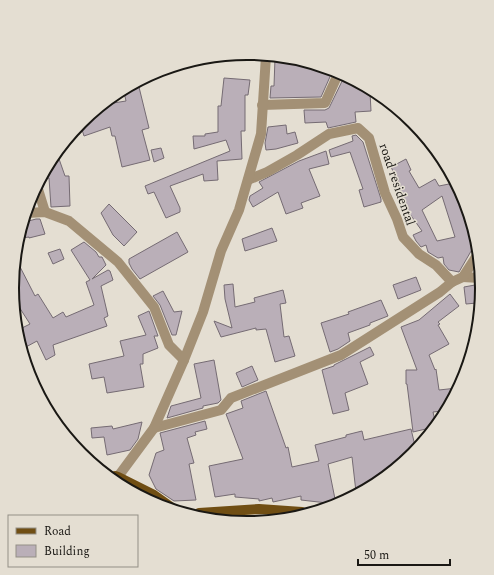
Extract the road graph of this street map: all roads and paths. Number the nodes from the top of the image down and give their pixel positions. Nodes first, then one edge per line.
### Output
1 (266, 60) edge
2 (336, 78) edge
3 (262, 105) junction
4 (248, 180) junction
5 (40, 193) edge
6 (45, 212) junction
7 (31, 213) edge
8 (473, 260) edge
9 (463, 277) junction
10 (475, 278) edge
11 (452, 282) junction
12 (184, 360) junction
13 (154, 428) junction
14 (118, 476) edge
15 (131, 484) edge
16 (156, 496) edge
17 (290, 511) edge
18 (209, 512) edge

1 - 3 street
2 - 3 street
3 - 4 street
4 - 11 street, road residental
4 - 12 street
5 - 6 street
6 - 7 street
6 - 12 street
8 - 9 street
9 - 10 street
9 - 11 street
11 - 13 street
12 - 13 street
13 - 14 street
15 - 16 main road
17 - 18 main road

